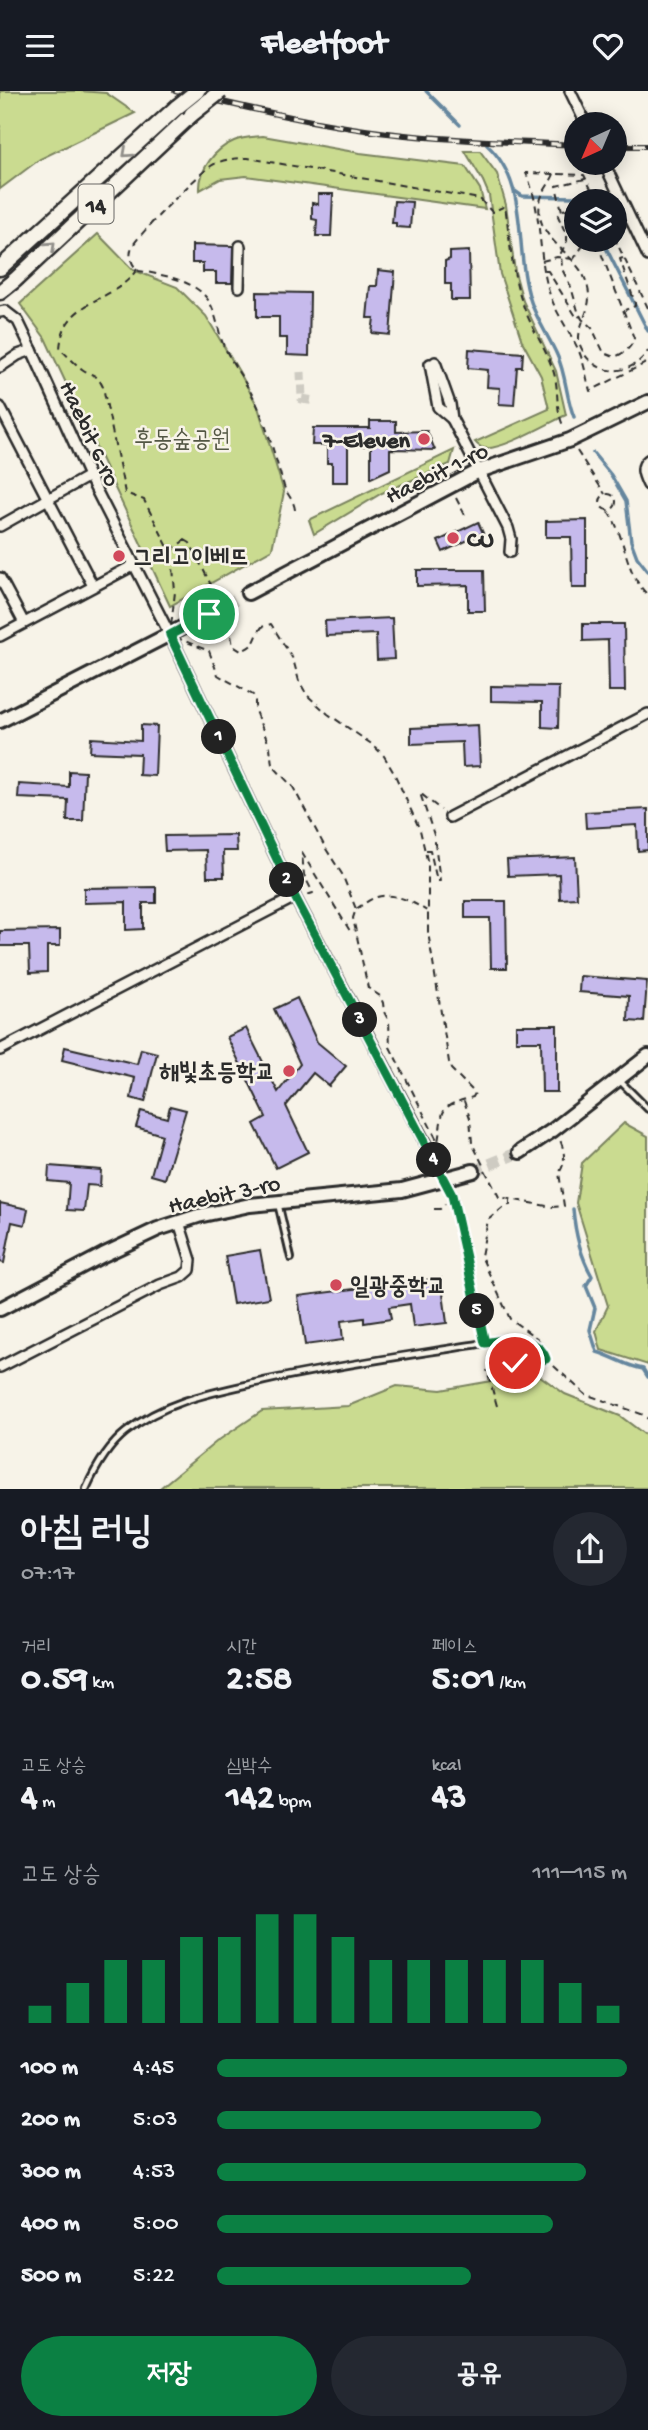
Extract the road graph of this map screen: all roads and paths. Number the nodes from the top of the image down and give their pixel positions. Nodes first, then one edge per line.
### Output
1 (197, 91) edge
2 (221, 91) edge
3 (570, 91) edge
4 (580, 112) edge
5 (554, 174) junction
6 (610, 175) edge
7 (586, 179) junction
8 (591, 189) edge
9 (562, 211) joint
10 (538, 215) junction
11 (240, 246) dead end
12 (579, 252) edge
13 (601, 252) edge
14 (622, 252) edge
15 (648, 256) edge
16 (624, 257) junction
17 (573, 260) junction
18 (542, 261) junction
19 (0, 268) edge
20 (137, 269) junction
21 (544, 271) junction
22 (239, 287) dead end
23 (0, 292) edge
24 (648, 308) edge
25 (624, 310) junction
26 (0, 312) edge
27 (580, 316) junction
28 (32, 350) junction
29 (581, 351) junction
30 (648, 351) edge
31 (648, 362) edge
32 (432, 363) dead end
33 (0, 367) edge
34 (630, 369) junction
35 (648, 402) edge
36 (0, 407) edge
37 (562, 423) dead end
38 (579, 454) dead end
39 (648, 460) edge
40 (479, 471) junction
41 (89, 476) junction
42 (648, 485) edge
43 (605, 494) junction
44 (456, 498) dead end
45 (48, 501) junction
46 (295, 510) dead end
47 (608, 511) junction
48 (467, 519) dead end
49 (0, 526) edge
50 (510, 552) dead end
51 (172, 554) junction
52 (134, 565) junction
53 (0, 578) edge
54 (93, 586) junction
55 (248, 593) tunnel mouth
56 (648, 594) edge
57 (174, 596) dead end
58 (209, 614) tunnel mouth
59 (24, 623) junction
60 (170, 635) junction
61 (0, 636) edge
62 (209, 651) dead end
63 (648, 714) edge
64 (0, 721) edge
65 (450, 817) joint
66 (426, 851) junction
67 (310, 894) dead end
68 (295, 897) junction
69 (356, 909) junction
70 (428, 912) junction
71 (355, 930) junction
72 (0, 1051) edge
73 (648, 1056) edge
74 (619, 1080) junction
75 (464, 1100) junction
76 (648, 1109) edge
77 (438, 1142) junction
78 (561, 1143) dead end
79 (520, 1152) tunnel mouth
80 (450, 1162) dead end
81 (473, 1171) tunnel mouth
82 (445, 1180) junction
83 (452, 1195) junction
84 (510, 1199) junction
85 (278, 1202) junction
86 (433, 1209) dead end
87 (179, 1222) junction
88 (291, 1258) dead end
89 (0, 1309) edge
90 (485, 1343) junction
91 (541, 1351) junction
92 (546, 1359) junction
93 (0, 1367) edge
94 (497, 1406) dead end
95 (648, 1419) edge
96 (86, 1489) edge

1 -> 19 main road, 14, bridge
23 -> 2 main road, 14, bridge
3 - 4 street
5 - 7 path
5 - 10 path, bridge
5 - 10 path
6 - 15 street
7 - 8 path
7 - 9 path
9 - 27 path
10 - 17 path, bridge
10 - 18 path
11 - 22 street
12 - 17 path
13 - 25 path
14 - 16 path
16 - 24 path
16 - 25 path
17 - 18 path, bridge
17 - 29 path, bridge
18 - 21 path
20 - 37 path
20 - 46 path
20 - 51 path
21 - 27 path
21 - 29 path
25 - 27 path
26 - 28 street, Haebit 6-ro
28 - 33 street
28 - 41 street, Haebit 6-ro
29 - 34 path, bridge
29 - 34 path
30 - 34 path, bridge
31 - 34 path
32 - 40 street
35 - 40 street, Haebit 1-ro
36 - 45 street
38 - 43 path
39 - 42 street
40 - 50 street
40 - 55 street, Haebit 1-ro
41 - 45 street
41 - 52 street, Haebit 6-ro
43 - 47 path
43 - 47 path
44 - 48 path
45 - 49 street
45 - 54 street
47 - 56 path
51 - 57 path
51 - 66 path
52 - 54 street
52 - 60 street, Haebit 6-ro
53 - 59 street
54 - 59 street
58 - 60 street
59 - 61 street
60 - 64 street
60 - 68 street, Haebit 6-ro
62 - 69 path
63 - 65 street
65 - 66 path
66 - 70 path
67 - 71 path
68 - 72 street
68 - 82 street, Haebit 6-ro
69 - 70 path
69 - 71 path
70 - 75 path
71 - 77 path
73 - 74 street
74 - 76 lane
74 - 79 street
75 - 77 path
75 - 84 path
77 - 80 path
78 - 84 path
81 - 82 street, Haebit 3-ro
82 - 83 lane
82 - 85 street, Haebit 3-ro
83 - 86 path
83 - 90 lane
84 - 91 path
85 - 87 street, Haebit 3-ro
85 - 88 lane
87 - 89 street, Haebit 3-ro
87 - 93 street
90 - 91 path
90 - 96 lane
91 - 92 path
92 - 94 path
92 - 95 path

